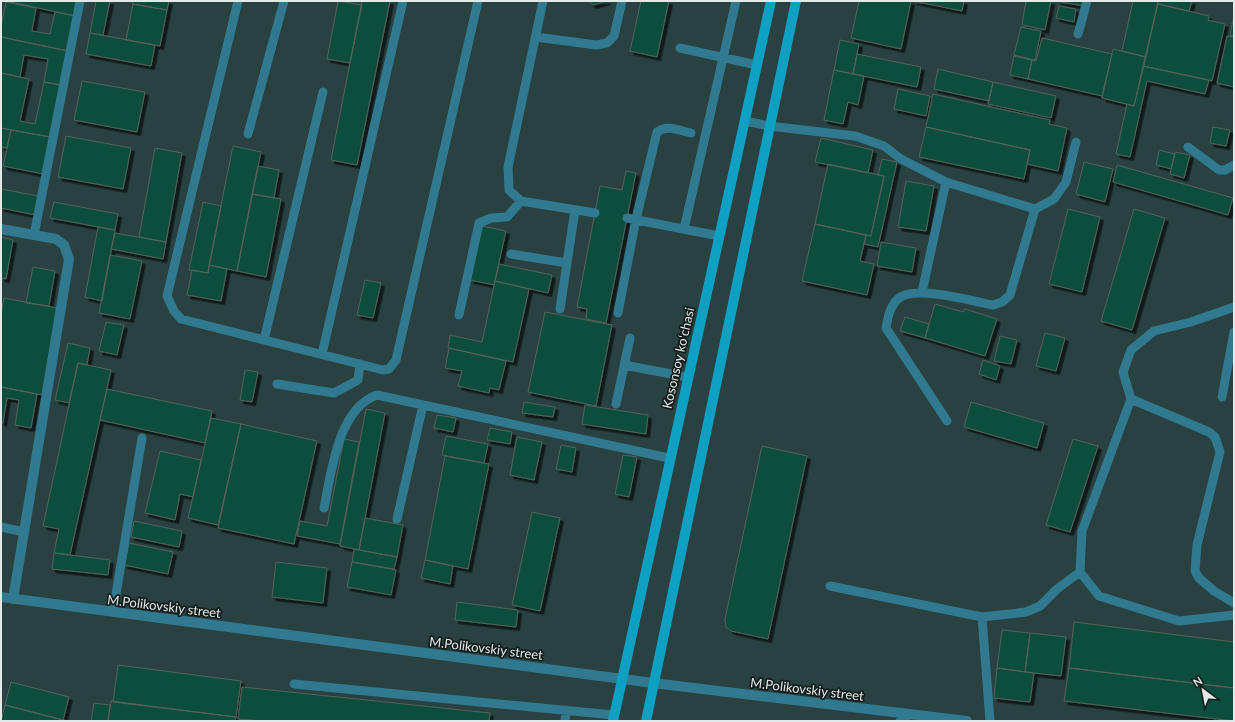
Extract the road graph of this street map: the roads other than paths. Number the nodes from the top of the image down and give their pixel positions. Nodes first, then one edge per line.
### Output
1 (80, 1) edge
2 (238, 1) edge
3 (284, 1) edge
4 (403, 1) edge
5 (478, 1) edge
6 (543, 1) edge
7 (622, 1) edge
8 (736, 1) edge
9 (771, 1) edge
10 (796, 1) edge
11 (1087, 1) edge
12 (1078, 34) dead end
13 (536, 36) junction
14 (680, 48) dead end
15 (723, 58) junction
16 (757, 66) junction
17 (323, 92) dead end
18 (744, 121) junction
19 (769, 126) junction
20 (248, 134) dead end
21 (691, 134) dead end
22 (1076, 142) dead end
23 (1188, 147) dead end
24 (1234, 165) edge
25 (946, 182) junction
26 (521, 200) junction
27 (1034, 209) junction
28 (575, 210) junction
29 (595, 213) dead end
30 (632, 218) junction
31 (1, 229) edge
32 (684, 229) junction
33 (34, 235) junction
34 (719, 236) junction
35 (511, 254) dead end
36 (567, 264) junction
37 (922, 292) junction
38 (1234, 307) edge
39 (560, 309) dead end
40 (618, 313) dead end
41 (459, 315) dead end
42 (1234, 332) edge
43 (630, 338) dead end
44 (264, 340) junction
45 (322, 354) junction
46 (360, 364) junction
47 (624, 365) junction
48 (687, 377) junction
49 (277, 384) dead end
50 (1222, 397) dead end
51 (1131, 399) junction
52 (616, 404) dead end
53 (423, 405) junction
54 (947, 421) dead end
55 (142, 438) dead end
56 (669, 458) junction
57 (324, 508) dead end
58 (397, 519) dead end
59 (1, 527) edge
60 (24, 532) junction
61 (1080, 572) junction
62 (830, 586) dead end
63 (1, 597) edge
64 (13, 599) junction
65 (1234, 603) edge
66 (113, 612) junction
67 (1234, 615) edge
68 (982, 616) junction
69 (621, 678) junction
70 (653, 683) junction
71 (294, 684) dead end
72 (566, 710) junction
73 (910, 714) junction
74 (614, 718) edge
75 (953, 720) edge
76 (564, 721) edge
77 (646, 721) edge
78 (900, 721) edge
79 (967, 721) edge
80 (990, 721) edge

1 - 33 lane
2 - 44 lane
3 - 20 lane
4 - 45 lane
5 - 46 lane
6 - 13 lane
7 - 13 lane
8 - 15 lane
9 - 16 street, Kosonsoy koʻchasi
10 - 19 street
11 - 12 lane
13 - 26 lane
14 - 15 lane
15 - 16 lane
15 - 32 lane
16 - 18 street, Kosonsoy koʻchasi
17 - 44 lane
18 - 19 lane
18 - 34 street, Kosonsoy koʻchasi
19 - 25 lane
19 - 70 street
21 - 30 lane
22 - 27 lane
23 - 24 lane
25 - 27 lane
25 - 37 lane
26 - 28 lane
26 - 41 lane
27 - 37 lane
28 - 29 lane
28 - 36 lane
30 - 32 lane
30 - 40 lane
31 - 33 street
32 - 34 lane
33 - 60 street
34 - 48 street, Kosonsoy koʻchasi
35 - 36 lane
36 - 39 lane
37 - 54 lane
38 - 51 lane
42 - 50 lane
43 - 47 lane
44 - 45 lane
45 - 46 lane
46 - 49 lane
47 - 48 lane
47 - 52 lane
48 - 56 street, Kosonsoy koʻchasi
51 - 61 lane
51 - 65 lane
53 - 56 lane
53 - 57 lane
53 - 58 lane
55 - 66 lane
56 - 69 street, Kosonsoy koʻchasi
59 - 60 lane
60 - 64 street
61 - 67 lane
61 - 68 lane
62 - 68 lane
63 - 64 street, M.Polikovskiy street
64 - 66 street, M.Polikovskiy street
66 - 69 street, M.Polikovskiy street
68 - 80 lane
69 - 70 street, M.Polikovskiy street
69 - 74 street, Kosonsoy koʻchasi
70 - 73 street, M.Polikovskiy street
70 - 77 street
71 - 72 lane
72 - 74 lane
72 - 76 lane
73 - 75 street, M.Polikovskiy street
73 - 78 lane
75 - 79 street, M.Polikovskiy street

